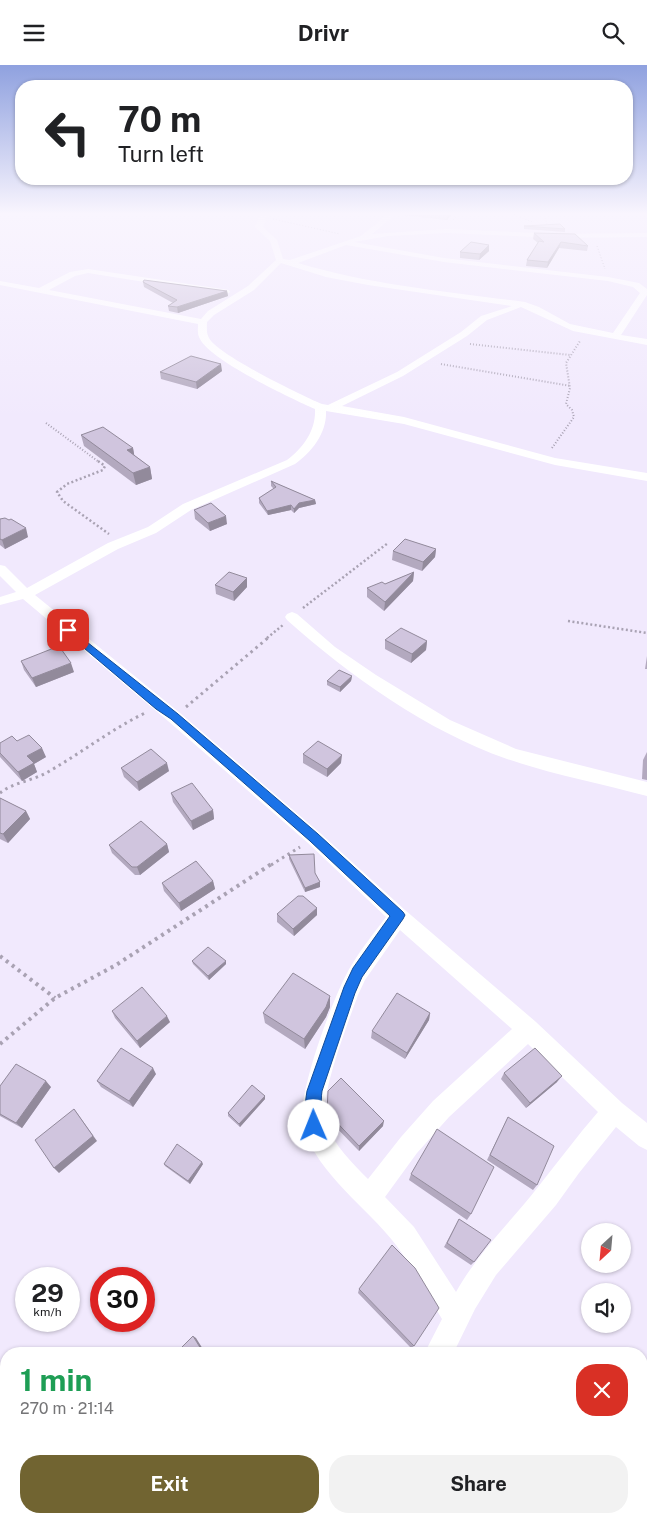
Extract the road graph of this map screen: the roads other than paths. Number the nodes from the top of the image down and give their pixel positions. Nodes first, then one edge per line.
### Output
1 (0, 283) edge
2 (55, 283) edge
3 (168, 283) edge
4 (257, 283) edge
5 (368, 283) edge
6 (627, 283) edge
7 (40, 291) junction
8 (241, 294) junction
9 (525, 305) junction
10 (203, 322) junction
11 (616, 335) junction
12 (647, 342) edge
13 (325, 408) junction
14 (647, 477) edge
15 (0, 569) edge
16 (26, 594) junction
17 (0, 601) edge
18 (292, 617) road end
19 (647, 789) edge
20 (398, 915) junction
21 (528, 1029) junction
22 (614, 1111) junction
23 (647, 1138) edge
24 (369, 1198) junction
25 (457, 1319) junction
26 (442, 1347) edge

1 - 7 street
2 - 7 street
3 - 8 street
4 - 8 street
5 - 9 street
6 - 11 street
7 - 10 street
8 - 10 street
9 - 11 street
9 - 13 street
10 - 13 street
11 - 12 street
13 - 14 street
13 - 16 street
15 - 16 street
16 - 17 street
16 - 20 street
18 - 19 street
20 - 21 street
20 - 24 street
21 - 22 street
21 - 24 street
22 - 23 street
22 - 25 street
24 - 25 street
25 - 26 street

